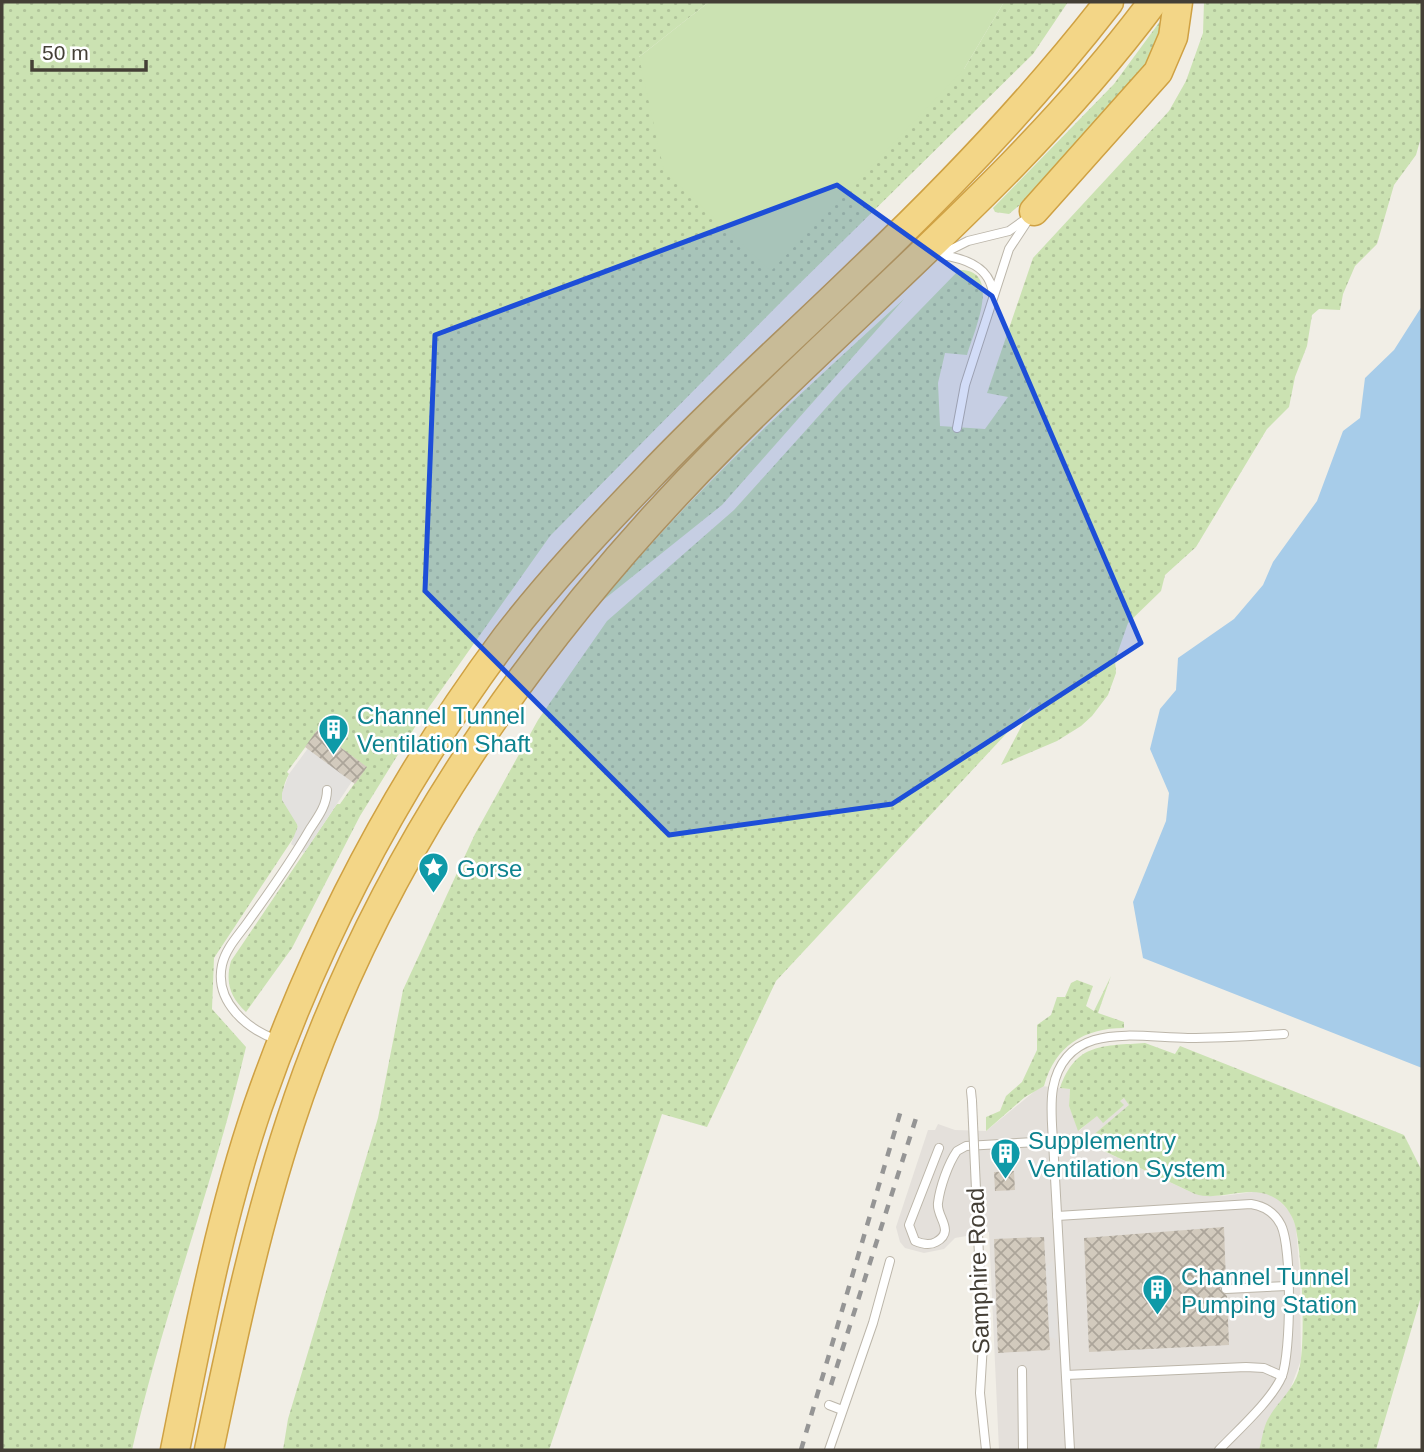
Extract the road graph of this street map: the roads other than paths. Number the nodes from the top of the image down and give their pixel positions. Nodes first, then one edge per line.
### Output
1 (1110, 2) edge
2 (1153, 2) edge
3 (1178, 2) edge
4 (1034, 211) junction
5 (940, 256) junction
6 (990, 309) junction
7 (811, 359) junction
8 (957, 428) dead end
9 (327, 790) dead end
10 (1284, 1034) dead end
11 (282, 1042) junction
12 (972, 1096) dead end
13 (1053, 1141) junction
14 (939, 1148) dead end
15 (1057, 1216) junction
16 (890, 1261) dead end
17 (1287, 1286) junction
18 (1226, 1289) dead end
19 (1022, 1370) dead end
20 (1066, 1375) junction
21 (1282, 1376) junction
22 (829, 1405) dead end
23 (842, 1410) junction
24 (175, 1450) edge
25 (209, 1450) edge
26 (829, 1450) edge
27 (986, 1450) edge
28 (1023, 1450) edge
29 (1070, 1450) edge
30 (1219, 1450) edge

1 - 11 highway
2 - 7 highway
3 - 4 highway
4 - 5 lane
4 - 6 lane
5 - 6 lane
5 - 7 highway
6 - 8 lane
7 - 25 highway
9 - 11 lane
10 - 13 lane
11 - 24 highway
12 - 27 lane, Samphire Road, bridge
13 - 14 lane
13 - 15 lane
15 - 17 lane
15 - 20 lane
16 - 23 lane
17 - 18 lane
17 - 21 lane
19 - 28 lane
20 - 21 lane
20 - 29 lane
21 - 30 lane
22 - 23 lane
23 - 26 lane

